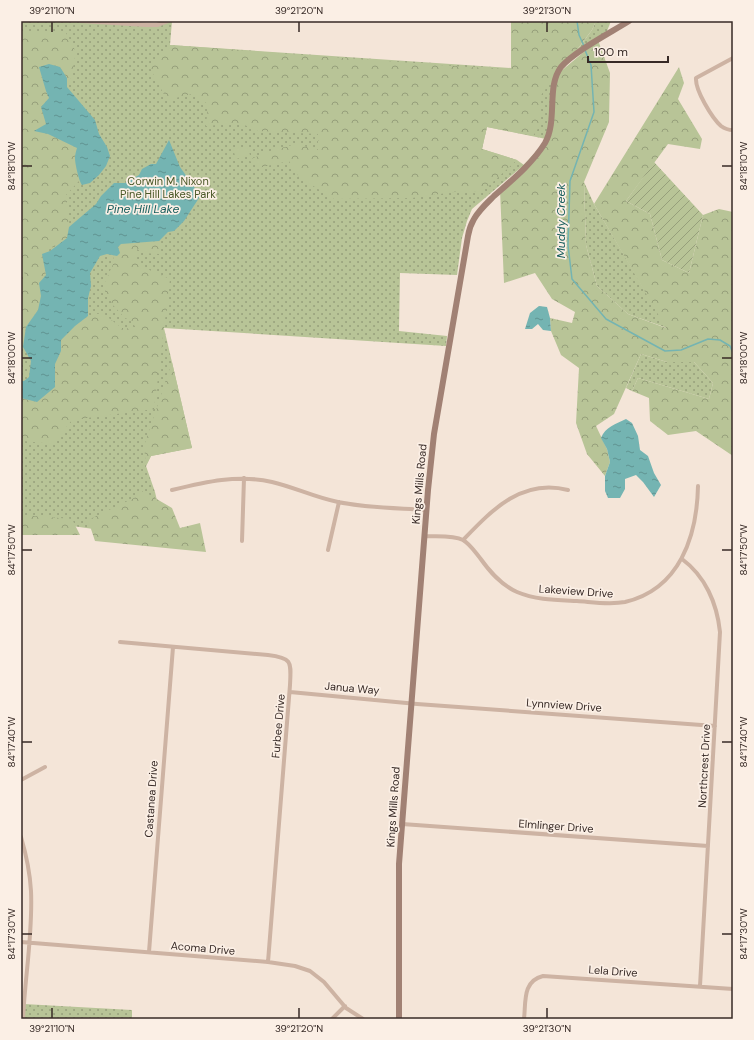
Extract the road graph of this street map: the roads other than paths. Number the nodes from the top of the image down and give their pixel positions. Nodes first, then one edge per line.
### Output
1 (81, 21) edge
2 (168, 21) edge
3 (629, 21) edge
4 (733, 58) edge
5 (733, 130) edge
6 (244, 478) junction
7 (698, 486) dead end
8 (172, 490) dead end
9 (568, 490) dead end
10 (339, 502) junction
11 (426, 510) junction
12 (424, 536) junction
13 (463, 540) junction
14 (242, 541) dead end
15 (328, 550) dead end
16 (682, 559) junction
17 (120, 642) dead end
18 (172, 647) junction
19 (290, 692) junction
20 (412, 703) junction
21 (715, 726) junction
22 (45, 767) dead end
23 (21, 780) edge
24 (402, 824) junction
25 (21, 837) edge
26 (708, 846) junction
27 (21, 942) edge
28 (29, 942) junction
29 (149, 952) junction
30 (268, 962) junction
31 (700, 986) junction
32 (733, 988) edge
33 (345, 1006) junction
34 (23, 1019) edge
35 (332, 1019) edge
36 (363, 1019) edge
37 (399, 1019) edge
38 (524, 1019) edge

1 - 2 street
3 - 11 street, Kings Mills Road
4 - 5 street
6 - 8 street
6 - 10 street
6 - 14 street
7 - 16 street, Lakeview Drive
9 - 13 street
10 - 11 street
10 - 15 street
11 - 12 street, Kings Mills Road
12 - 13 street
12 - 20 street, Kings Mills Road
13 - 16 street, Lakeview Drive
16 - 21 street, Northcrest Drive
17 - 18 street, Furbee Drive
18 - 19 street, Furbee Drive
18 - 29 street, Castanea Drive
19 - 20 street, Janua Way
19 - 30 street, Furbee Drive
20 - 21 street, Lynnview Drive
20 - 24 street, Kings Mills Road
21 - 26 street, Northcrest Drive
22 - 23 street
24 - 26 street, Elmlinger Drive
24 - 37 street, Kings Mills Road
25 - 28 street
26 - 31 street, Northcrest Drive
27 - 28 street, Acoma Drive
28 - 29 street, Acoma Drive
28 - 34 street
29 - 30 street, Acoma Drive
30 - 33 street, Acoma Drive
31 - 32 street, Lela Drive
31 - 38 street, Lela Drive
33 - 35 street
33 - 36 street, Acoma Drive

